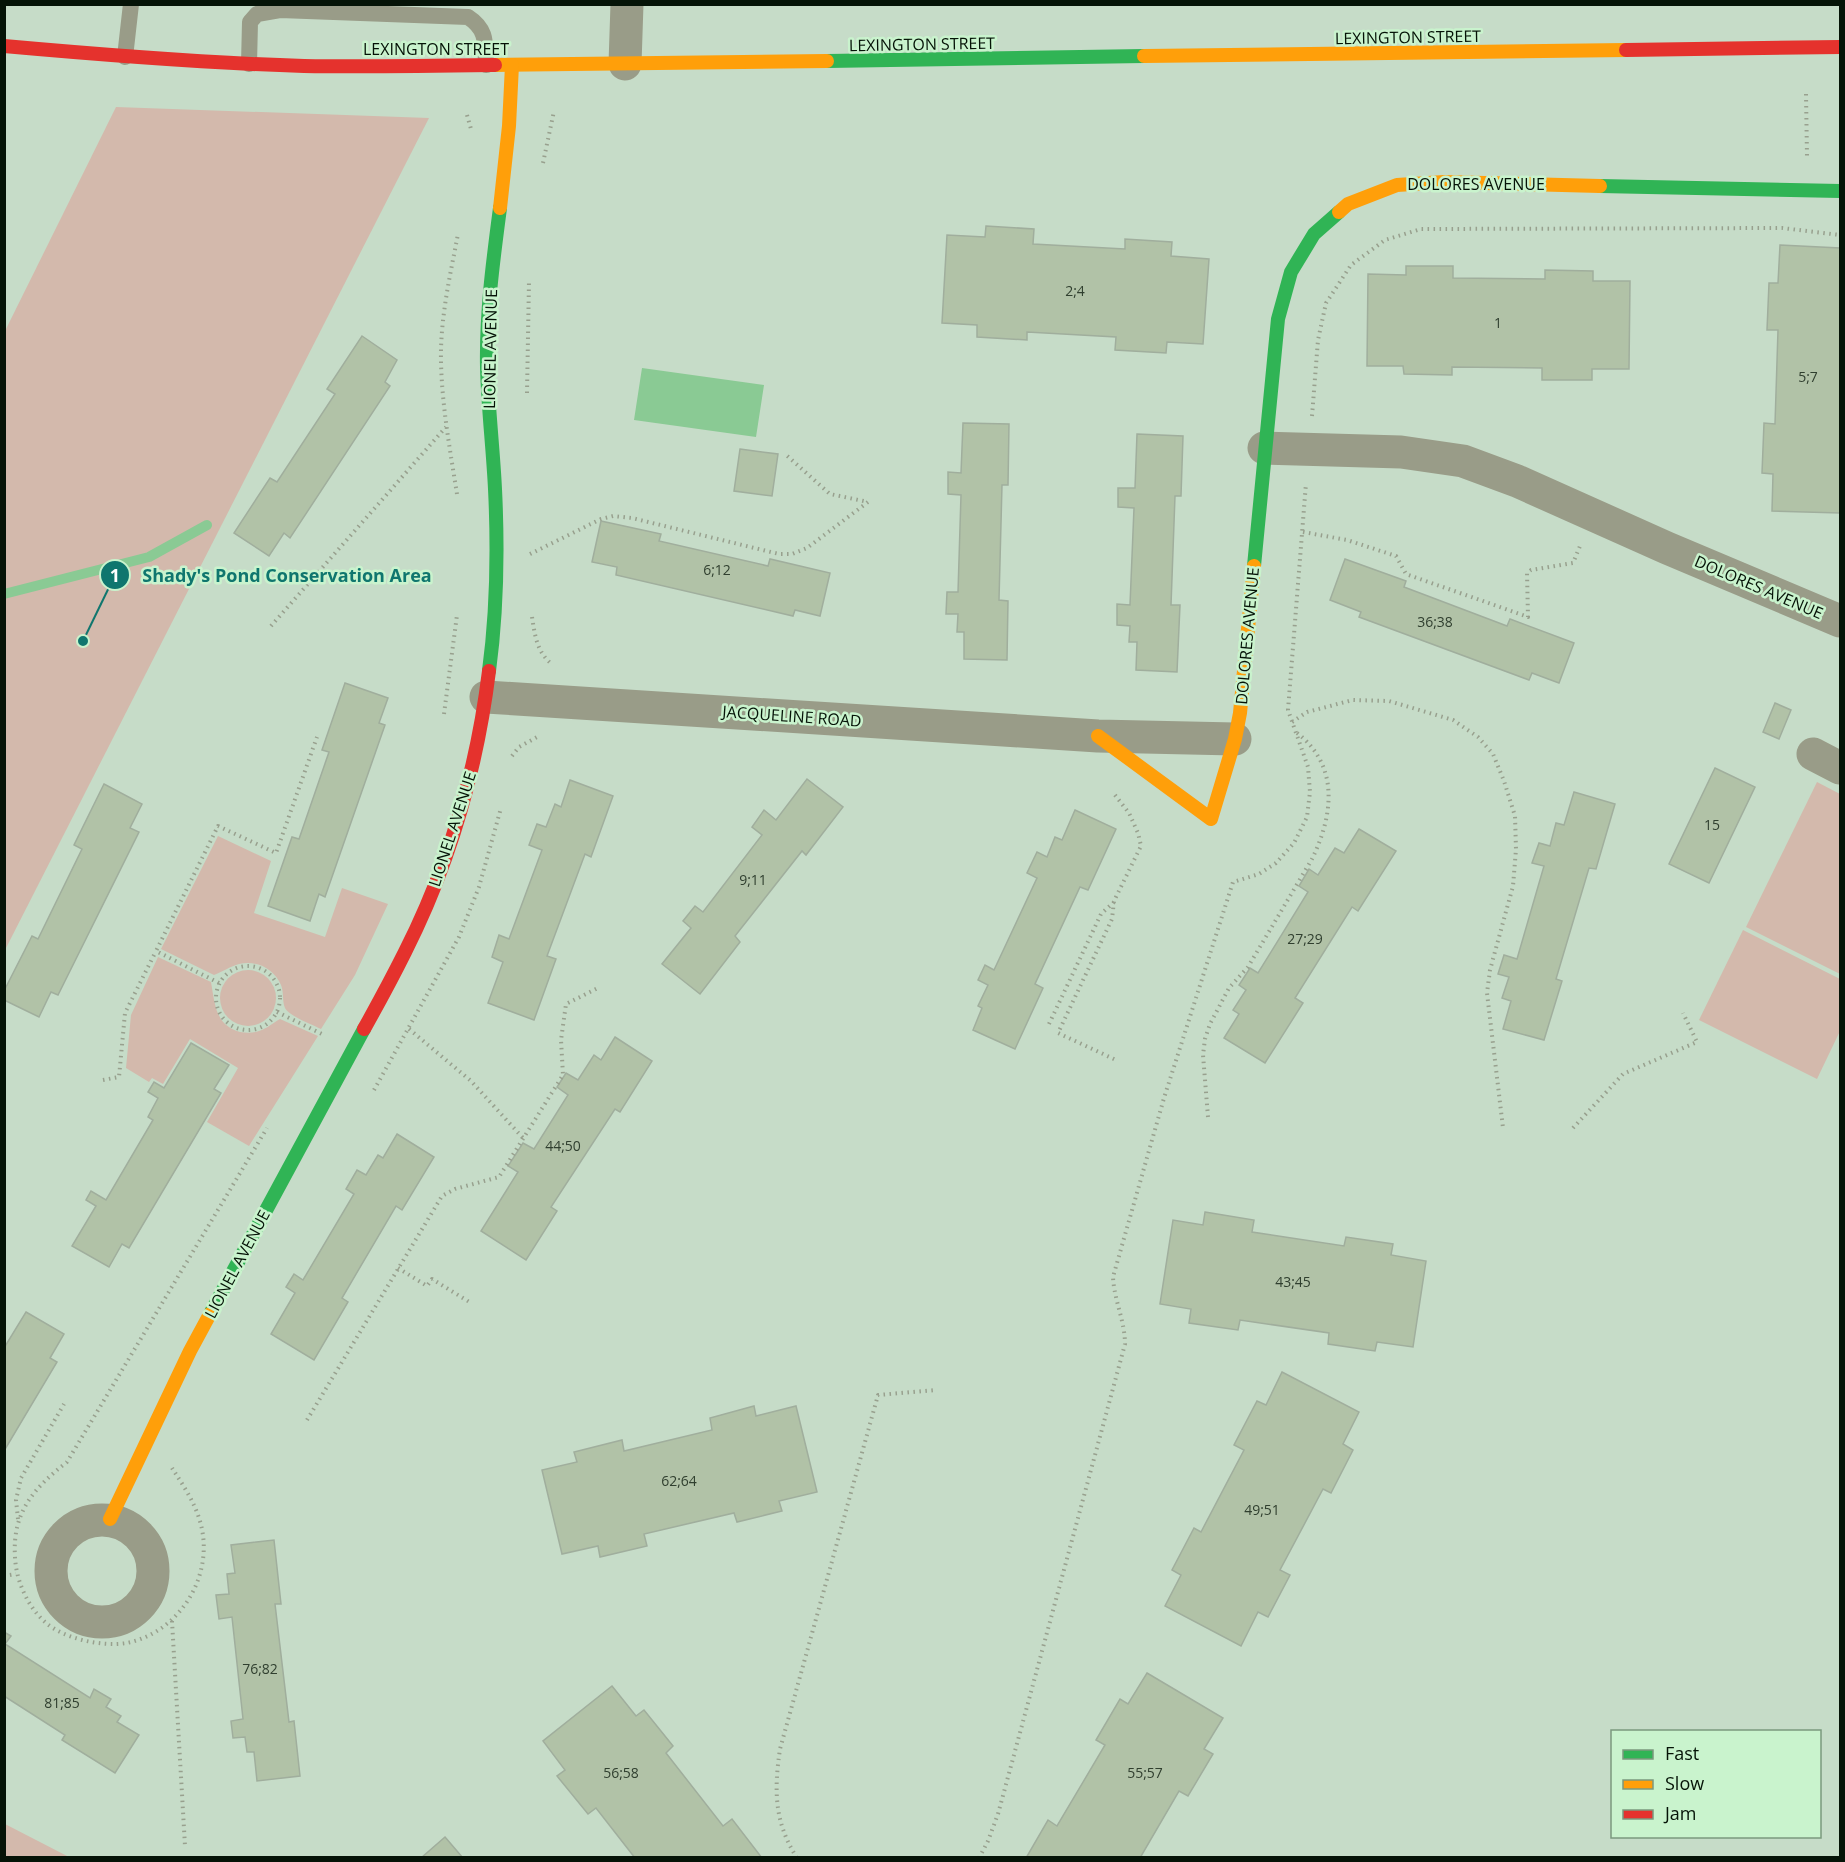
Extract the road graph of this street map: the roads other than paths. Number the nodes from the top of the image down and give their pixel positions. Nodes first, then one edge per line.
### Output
1 (131, 4) edge
2 (627, 4) edge
3 (4, 46) edge
4 (1840, 47) edge
5 (124, 57) junction
6 (249, 63) junction
7 (625, 64) junction
8 (486, 65) junction
9 (512, 65) junction
10 (1840, 190) edge
11 (1264, 448) junction
12 (1840, 621) edge
13 (486, 697) junction
14 (1098, 736) junction
15 (1235, 739) junction
16 (110, 1520) dead end

1 - 5 lane
2 - 7 street
3 - 5 street, LEXINGTON STREET
4 - 7 street, LEXINGTON STREET
5 - 6 street, LEXINGTON STREET
6 - 8 street, LEXINGTON STREET
6 - 8 lane
7 - 9 street, LEXINGTON STREET
8 - 9 street, LEXINGTON STREET
9 - 13 street, LIONEL AVENUE
10 - 11 street, DOLORES AVENUE
11 - 12 street, DOLORES AVENUE
11 - 15 street, DOLORES AVENUE
13 - 14 street, JACQUELINE ROAD
13 - 16 street, LIONEL AVENUE
14 - 15 street, JACQUELINE ROAD
14 - 15 street, DOLORES AVENUE

